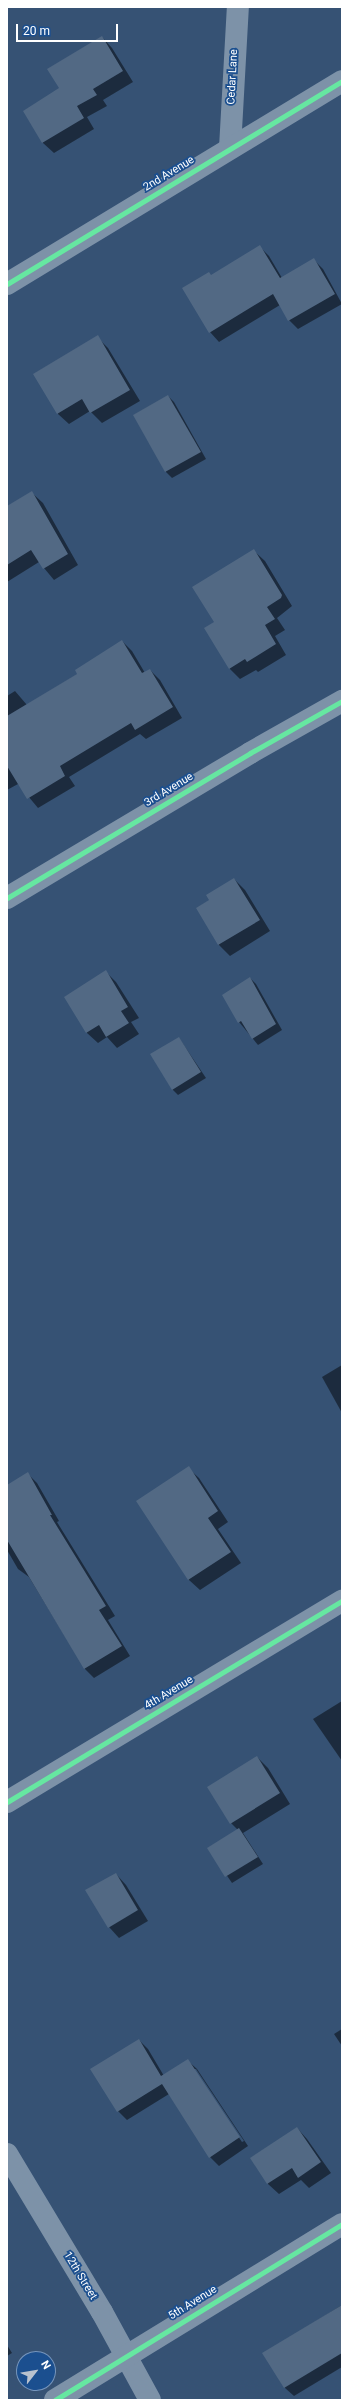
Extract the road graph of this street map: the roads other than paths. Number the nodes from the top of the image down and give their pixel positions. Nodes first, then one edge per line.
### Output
1 (238, 7) edge
2 (342, 81) edge
3 (230, 148) junction
4 (7, 284) edge
5 (342, 701) edge
6 (7, 898) edge
7 (342, 1601) edge
8 (7, 1802) edge
9 (7, 2154) edge
10 (342, 2224) edge
11 (126, 2357) junction
12 (55, 2400) edge
13 (150, 2400) edge

1 - 3 street, Cedar Lane
2 - 3 street, 2nd Avenue
3 - 4 street, 2nd Avenue
5 - 6 street, 3rd Avenue
7 - 8 street, 4th Avenue
9 - 11 street, 12th Street
10 - 11 street, 5th Avenue
11 - 12 street, 5th Avenue
11 - 13 street, 12th Street

